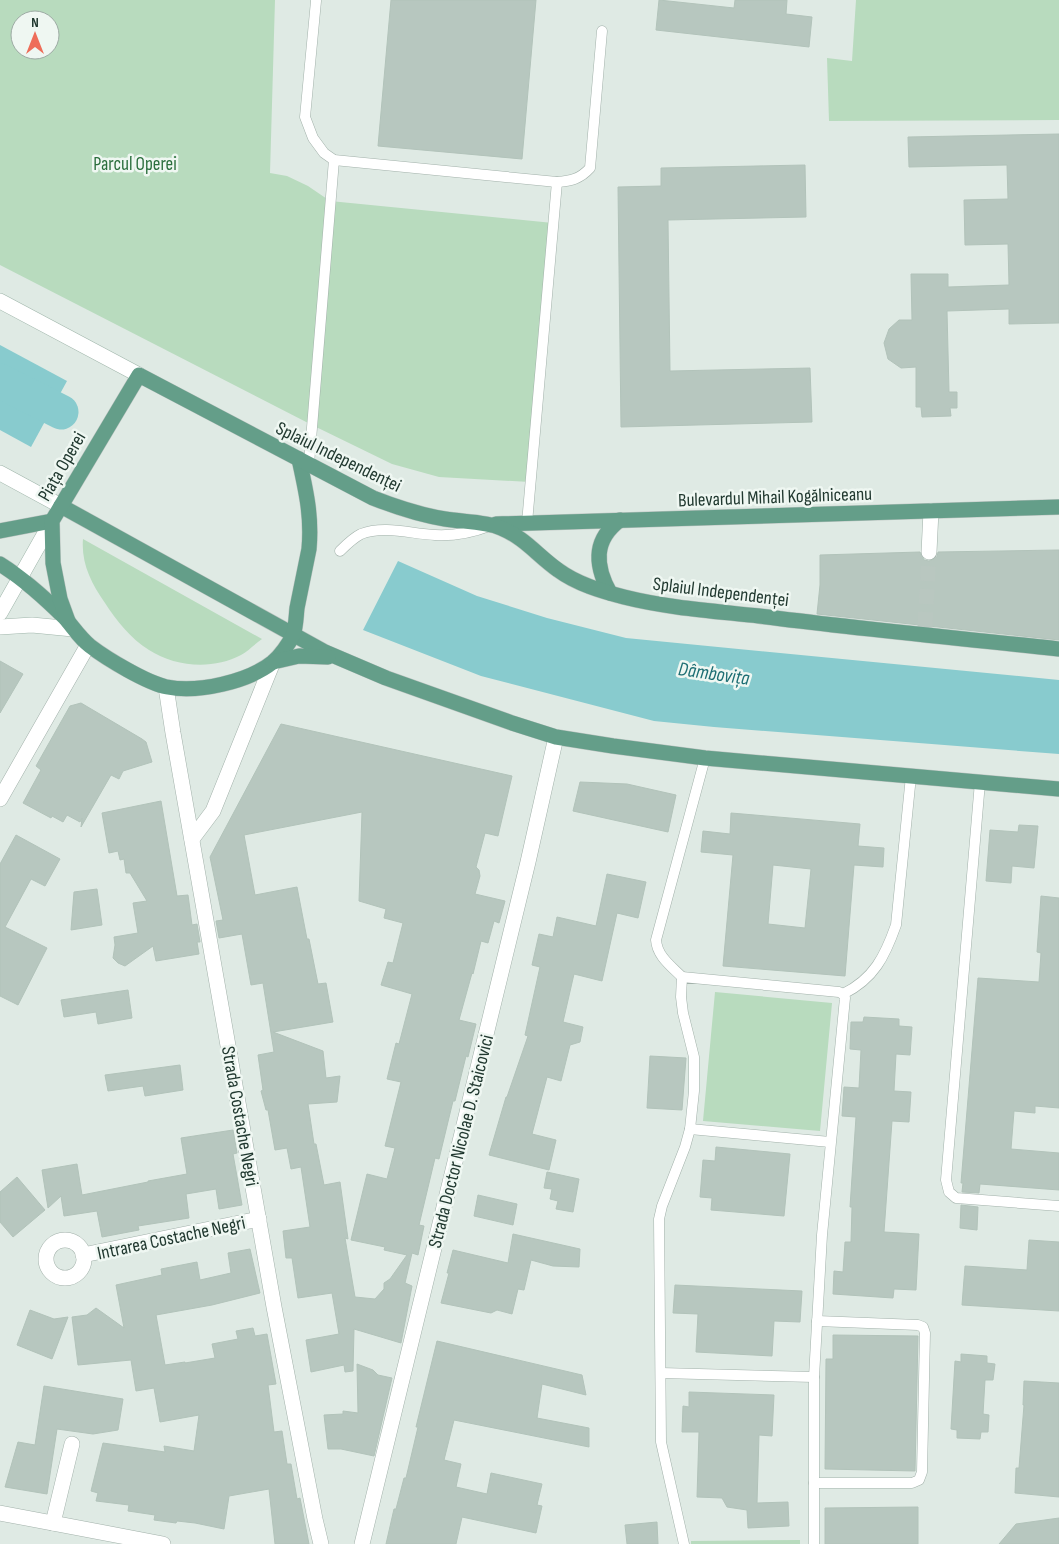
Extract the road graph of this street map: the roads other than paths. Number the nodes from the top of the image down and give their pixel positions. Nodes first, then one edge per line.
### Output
1 (316, 1) edge
2 (602, 31) dead end
3 (334, 160) junction
4 (557, 182) junction
5 (0, 301) edge
6 (138, 375) junction
7 (304, 462) junction
8 (0, 472) edge
9 (61, 506) junction
10 (1059, 507) edge
11 (932, 511) junction
12 (620, 520) junction
13 (52, 521) junction
14 (527, 523) junction
15 (492, 524) junction
16 (0, 531) edge
17 (340, 551) dead end
18 (929, 552) tunnel mouth
19 (0, 564) edge
20 (20, 578) junction
21 (610, 593) junction
22 (0, 613) edge
23 (71, 625) junction
24 (0, 628) edge
25 (292, 635) junction
26 (88, 645) junction
27 (1059, 649) edge
28 (338, 658) junction
29 (273, 662) junction
30 (166, 686) junction
31 (556, 737) junction
32 (705, 758) junction
33 (911, 776) junction
34 (980, 782) junction
35 (1059, 789) edge
36 (0, 799) edge
37 (192, 839) junction
38 (682, 976) junction
39 (843, 994) junction
40 (690, 1129) junction
41 (830, 1142) junction
42 (1059, 1206) edge
43 (259, 1219) junction
44 (83, 1255) dead end
45 (817, 1321) junction
46 (661, 1373) junction
47 (814, 1377) junction
48 (72, 1444) dead end
49 (814, 1484) junction
50 (0, 1513) edge
51 (53, 1523) junction
52 (163, 1544) edge
53 (321, 1544) edge
54 (362, 1544) edge
55 (684, 1544) edge
56 (814, 1544) edge

1 - 3 lane
2 - 4 lane
3 - 4 lane
3 - 7 lane
4 - 14 lane
5 - 6 street, Splaiul Independenței
6 - 7 main road, Splaiul Independenței
6 - 9 main road, Piața Operei
7 - 15 main road, Splaiul Independenței
7 - 25 main road
8 - 9 street
9 - 13 main road, Piața Operei
9 - 25 main road
10 - 11 main road, Bulevardul Mihail Kogălniceanu
11 - 12 main road, Bulevardul Mihail Kogălniceanu
11 - 18 street
12 - 14 main road, Bulevardul Mihail Kogălniceanu
12 - 21 main road
13 - 16 main road
13 - 20 street, Piața Operei
13 - 23 main road
14 - 15 main road, Bulevardul Mihail Kogălniceanu
15 - 17 lane
15 - 21 main road, Splaiul Independenței
19 - 20 main road
20 - 22 street, Piața Operei
20 - 23 main road
21 - 27 main road, Splaiul Independenței
23 - 24 street
23 - 26 main road
25 - 28 main road
25 - 29 main road
26 - 30 main road
26 - 36 street
28 - 29 main road
28 - 31 main road
29 - 30 main road
29 - 37 street
30 - 37 street, Strada Costache Negri
31 - 32 main road
31 - 54 street, Strada Doctor Nicolae D. Staicovici
32 - 33 main road
32 - 38 lane
33 - 34 main road
33 - 39 lane
34 - 35 main road
34 - 42 lane
37 - 43 street, Strada Costache Negri
38 - 39 lane
38 - 40 lane
39 - 41 lane
40 - 41 lane
40 - 46 lane
41 - 45 lane
43 - 44 street, Intrarea Costache Negri
43 - 53 street, Strada Costache Negri
45 - 47 lane
45 - 49 lane
46 - 47 lane
46 - 55 lane
47 - 49 lane
48 - 51 street
49 - 56 lane
50 - 51 street
51 - 52 street

